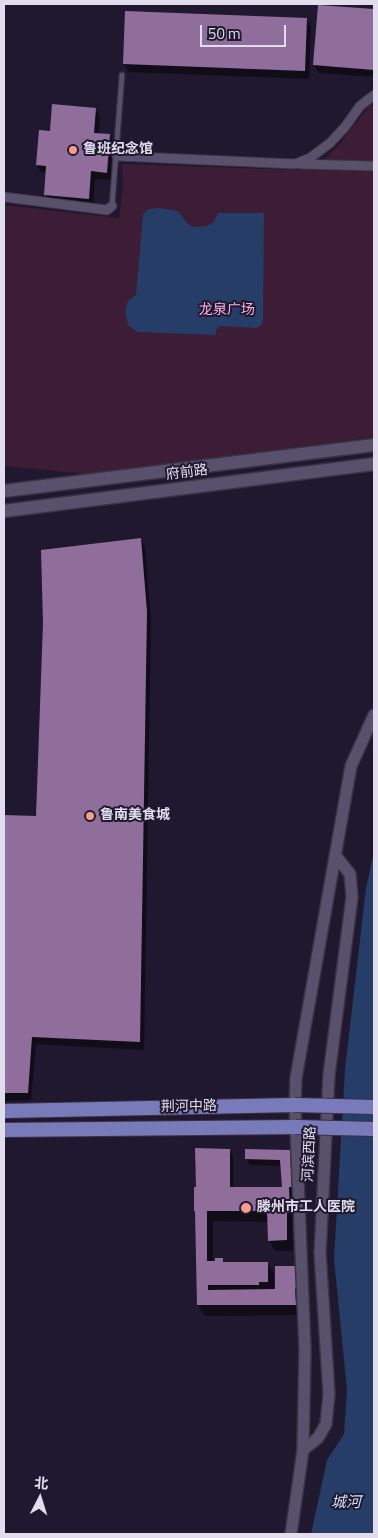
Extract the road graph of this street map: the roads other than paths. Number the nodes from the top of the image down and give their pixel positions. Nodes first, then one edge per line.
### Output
1 (122, 75) dead end
2 (374, 95) edge
3 (117, 156) junction
4 (295, 164) junction
5 (374, 166) edge
6 (4, 197) edge
7 (112, 206) joint
8 (374, 445) edge
9 (374, 464) edge
10 (4, 484) edge
11 (33, 487) junction
12 (4, 491) edge
13 (4, 511) edge
14 (374, 714) edge
15 (336, 856) junction
16 (295, 1105) junction
17 (374, 1107) edge
18 (4, 1111) edge
19 (296, 1127) junction
20 (374, 1129) edge
21 (4, 1130) edge
22 (303, 1450) junction
23 (291, 1534) edge

1 - 3 lane
2 - 4 street
3 - 4 street
3 - 7 lane
4 - 5 street
6 - 7 street
8 - 11 main road, 府前路
9 - 13 main road, 府前路
10 - 11 main road
11 - 12 main road, 府前路
14 - 15 street, 河滨西路
15 - 16 street, 河滨西路
15 - 22 street, 河滨西路
16 - 17 main road, 荆河中路, bridge
16 - 18 main road, 荆河中路
16 - 19 street, 河滨西路
19 - 20 main road, 荆河中路, bridge
19 - 21 main road, 荆河中路
19 - 22 street, 河滨西路
22 - 23 street, 河滨西路

